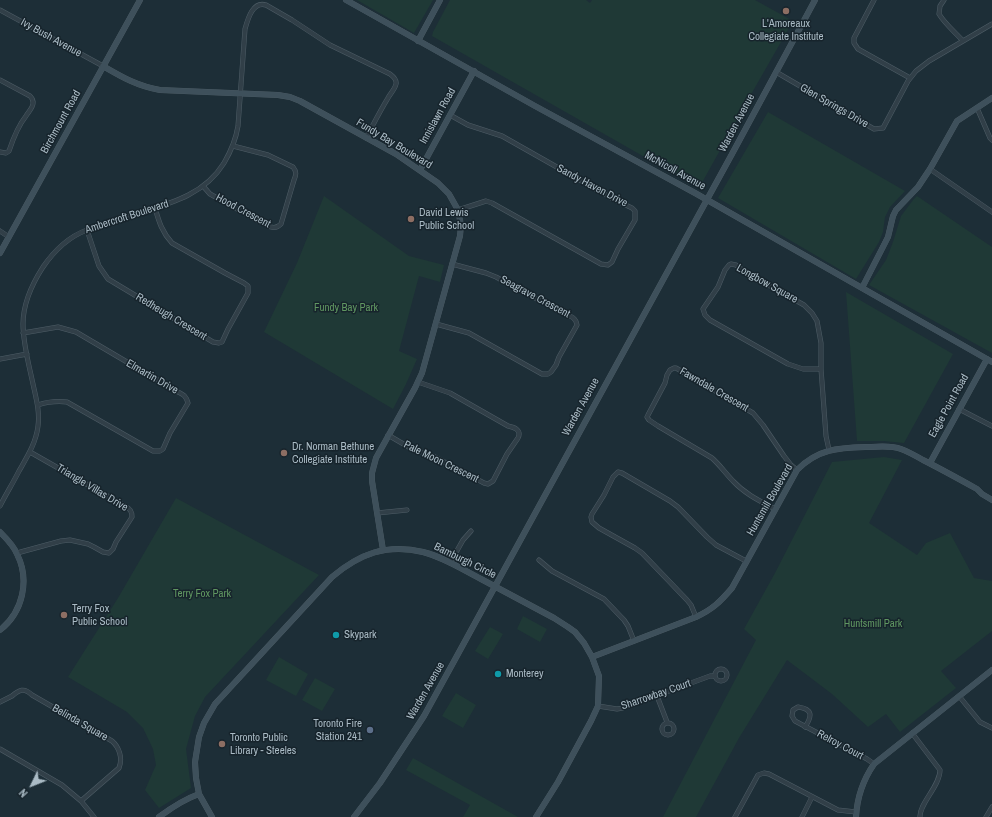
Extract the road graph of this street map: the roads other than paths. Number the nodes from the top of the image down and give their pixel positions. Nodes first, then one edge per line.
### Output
1 (140, 0) edge
2 (346, 0) edge
3 (440, 0) edge
4 (814, 0) edge
5 (874, 0) edge
6 (944, 0) edge
7 (0, 10) edge
8 (992, 24) edge
9 (418, 41) junction
10 (963, 41) junction
11 (103, 66) junction
12 (474, 71) junction
13 (776, 72) junction
14 (910, 78) junction
15 (0, 80) edge
16 (240, 93) junction
17 (992, 98) edge
18 (977, 108) junction
19 (450, 115) junction
20 (366, 138) junction
21 (992, 140) edge
22 (233, 146) junction
23 (0, 152) edge
24 (930, 169) junction
25 (420, 170) junction
26 (204, 186) junction
27 (706, 199) junction
28 (155, 208) junction
29 (458, 210) junction
30 (992, 212) edge
31 (86, 230) junction
32 (0, 231) edge
33 (9, 236) junction
34 (0, 253) edge
35 (452, 264) junction
36 (862, 288) junction
37 (436, 324) junction
38 (23, 332) junction
39 (27, 354) junction
40 (0, 359) edge
41 (990, 360) edge
42 (821, 369) junction
43 (418, 382) junction
44 (38, 405) junction
45 (959, 409) junction
46 (992, 426) edge
47 (388, 435) junction
48 (830, 450) junction
49 (30, 452) junction
50 (930, 463) junction
51 (797, 470) junction
52 (992, 500) edge
53 (0, 506) edge
54 (774, 509) junction
55 (407, 510) dead end
56 (377, 513) junction
57 (471, 531) dead end
58 (0, 532) edge
59 (383, 550) junction
60 (17, 553) junction
61 (539, 560) dead end
62 (746, 561) junction
63 (450, 563) junction
64 (495, 587) junction
65 (696, 618) junction
66 (0, 630) edge
67 (634, 641) junction
68 (592, 657) junction
69 (992, 670) edge
70 (714, 676) dead end
71 (657, 696) junction
72 (959, 696) junction
73 (0, 702) edge
74 (598, 706) junction
75 (667, 722) dead end
76 (805, 726) junction
77 (992, 728) edge
78 (912, 733) junction
79 (0, 749) edge
80 (874, 764) junction
81 (200, 794) junction
82 (812, 797) junction
83 (81, 801) junction
84 (992, 807) edge
85 (856, 815) edge
86 (94, 817) edge
87 (159, 817) edge
88 (212, 817) edge
89 (354, 817) edge
90 (536, 817) edge
91 (735, 817) edge
92 (802, 817) edge
93 (920, 817) edge
94 (986, 817) edge

1 - 11 street, Birchmount Road
2 - 9 street, McNicoll Avenue
3 - 9 street
4 - 13 street, Warden Avenue
5 - 14 street
6 - 10 street
7 - 11 street, Ivy Bush Avenue
8 - 10 street, Glen Springs Drive
9 - 12 street, McNicoll Avenue
10 - 14 street, Glen Springs Drive
11 - 16 street, Fundy Bay Boulevard
11 - 33 street, Birchmount Road
12 - 19 street, Innislawn Road
12 - 27 street, McNicoll Avenue
13 - 14 street, Glen Springs Drive
13 - 27 street, Warden Avenue
15 - 23 street
16 - 20 street, Fundy Bay Boulevard
16 - 20 street, Ambercroft Boulevard
16 - 22 street, Ambercroft Boulevard
17 - 18 street
18 - 21 street
18 - 24 street
19 - 25 street, Innislawn Road
19 - 29 street, Sandy Haven Drive
20 - 25 street, Fundy Bay Boulevard
22 - 26 street, Ambercroft Boulevard
22 - 26 street, Hood Crescent
24 - 30 street
24 - 36 street
25 - 29 street, Fundy Bay Boulevard
26 - 28 street, Ambercroft Boulevard
27 - 36 street, McNicoll Avenue
27 - 64 street, Warden Avenue
28 - 31 street, Ambercroft Boulevard
28 - 31 street, Redheugh Crescent
29 - 35 street, Fundy Bay Boulevard
31 - 38 street, Ambercroft Boulevard
32 - 33 street
33 - 34 street, Birchmount Road
35 - 37 street, Fundy Bay Boulevard
35 - 37 street, Seagrave Crescent
36 - 41 street, McNicoll Avenue
37 - 43 street, Fundy Bay Boulevard
38 - 39 street, Ambercroft Boulevard
38 - 44 street, Elmartin Drive
39 - 40 street
39 - 44 street, Ambercroft Boulevard
41 - 45 street, Eagle Point Road
42 - 42 street, Longbow Square
42 - 48 street, Longbow Square
43 - 47 street, Fundy Bay Boulevard
43 - 47 street, Pale Moon Crescent
44 - 49 street, Ambercroft Boulevard
45 - 46 street
45 - 50 street, Eagle Point Road
47 - 56 street, Fundy Bay Boulevard
48 - 50 street, Huntsmill Boulevard
48 - 51 street, Huntsmill Boulevard
49 - 53 street, Ambercroft Boulevard
49 - 60 street, Triangle Villas Drive
50 - 52 street, Huntsmill Boulevard
51 - 54 street, Huntsmill Boulevard
51 - 54 street, Fawndale Crescent
54 - 62 street, Huntsmill Boulevard
55 - 56 street
56 - 59 street, Fundy Bay Boulevard
57 - 63 street
58 - 60 street
59 - 63 street, Bamburgh Circle
59 - 81 street, Bamburgh Circle
60 - 66 street
61 - 67 street
62 - 65 street, Huntsmill Boulevard
62 - 65 street
63 - 64 street, Bamburgh Circle
64 - 68 street, Bamburgh Circle
64 - 89 street, Warden Avenue
65 - 67 street, Huntsmill Boulevard
67 - 68 street, Huntsmill Boulevard
68 - 74 street, Bamburgh Circle
69 - 72 street
70 - 71 street, Sharrowbay Court
71 - 74 street, Sharrowbay Court
71 - 75 street
72 - 77 street
72 - 78 street
73 - 83 street, Belinda Square
74 - 90 street, Bamburgh Circle
76 - 76 street, Relroy Court
76 - 80 street, Relroy Court
78 - 80 street
78 - 93 street
79 - 83 street
80 - 85 street
81 - 87 street
81 - 88 street, Bamburgh Circle
82 - 85 street
82 - 91 street
82 - 92 street
83 - 86 street
84 - 94 street

